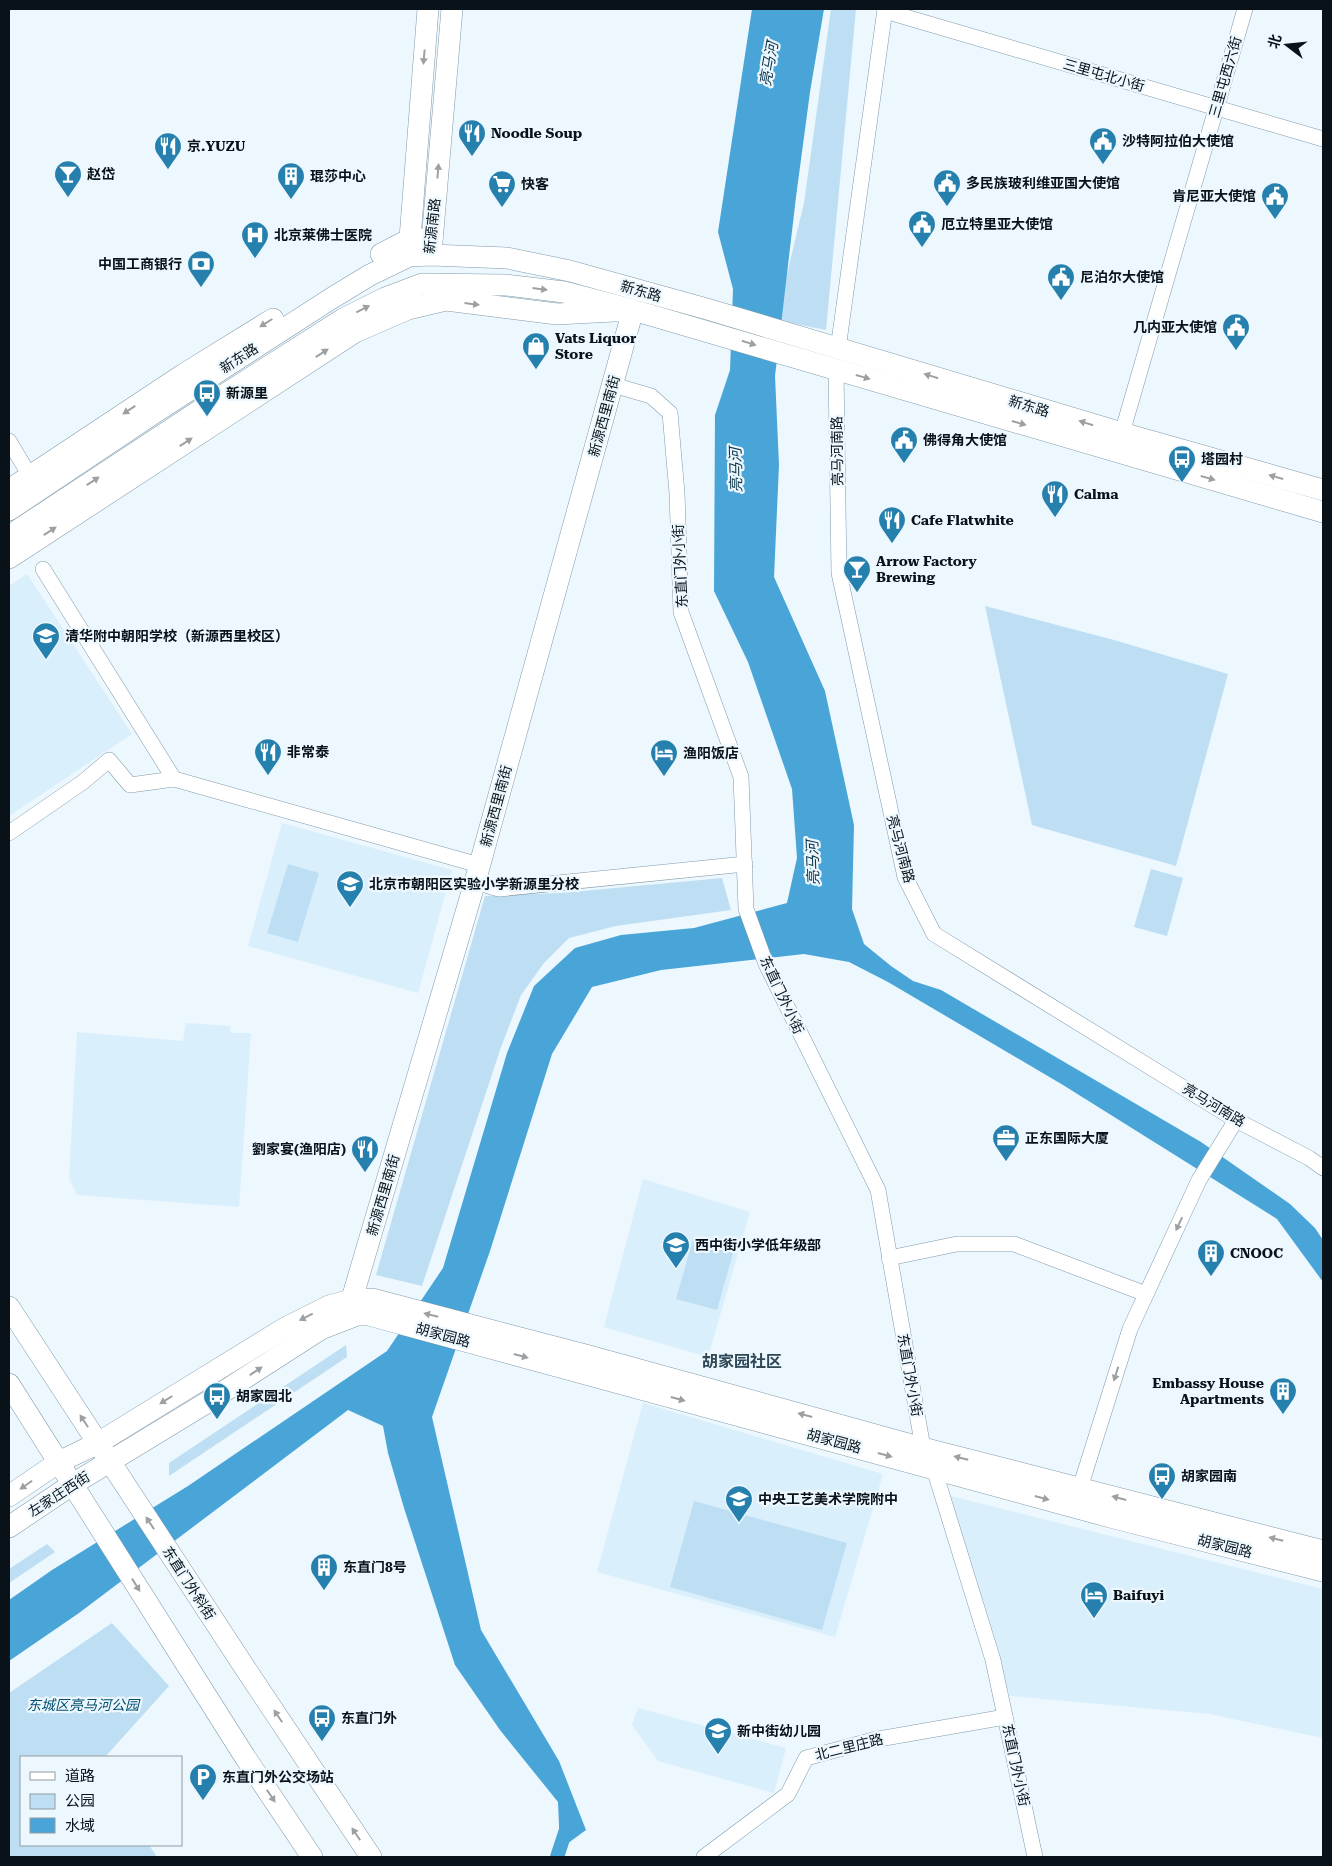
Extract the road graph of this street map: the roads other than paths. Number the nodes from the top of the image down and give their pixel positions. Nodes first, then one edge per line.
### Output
1 (428, 9) edge
2 (452, 9) edge
3 (1245, 9) edge
4 (885, 10) edge
5 (1216, 107) junction
6 (1323, 139) edge
7 (409, 247) junction
8 (431, 247) junction
9 (422, 284) junction
10 (633, 310) junction
11 (705, 319) junction
12 (837, 359) junction
13 (613, 385) junction
14 (1122, 433) junction
15 (9, 442) edge
16 (9, 458) edge
17 (21, 482) edge
18 (1323, 490) edge
19 (9, 510) edge
20 (1323, 512) edge
21 (9, 536) edge
22 (9, 558) edge
23 (43, 569) dead end
24 (174, 779) junction
25 (9, 833) edge
26 (745, 864) junction
27 (477, 874) junction
28 (1236, 1120) junction
29 (1323, 1168) edge
30 (890, 1258) junction
31 (1146, 1294) junction
32 (9, 1306) edge
33 (360, 1309) junction
34 (476, 1335) junction
35 (9, 1384) edge
36 (98, 1443) junction
37 (923, 1448) junction
38 (59, 1462) junction
39 (110, 1462) junction
40 (934, 1469) junction
41 (73, 1484) junction
42 (1080, 1488) junction
43 (9, 1496) edge
44 (9, 1527) edge
45 (1323, 1552) edge
46 (1323, 1571) edge
47 (1005, 1717) junction
48 (312, 1857) edge
49 (372, 1857) edge
50 (704, 1857) edge
51 (1035, 1857) edge

1 -> 7 main road, 新源南路
8 -> 2 main road, 新源南路
3 - 5 street, 三里屯西六街
4 - 5 street, 三里屯北小街
4 - 12 street, 亮马河南路
5 - 6 street, 三里屯北小街
5 - 14 street, 三里屯西六街
7 - 8 main road, 新东路
7 - 9 main road, 新源南路
7 -> 17 main road
7 - 19 main road, 新东路
8 - 9 main road, 新源南路
8 - 11 main road, 新东路
9 -> 10 main road, 新东路
21 -> 9 main road, 新东路
10 - 11 main road, 新东路
10 - 13 main road, 新源西里南街
22 -> 10 main road
11 -> 12 main road, 新东路
11 - 12 main road, 新东路
14 -> 12 main road, 新东路
12 -> 20 main road, 新东路
12 - 28 street, 亮马河南路
13 - 26 street, 东直门外小街
13 - 27 main road, 新源西里南街
18 -> 14 main road, 新东路
15 - 17 street
16 - 17 street
23 - 24 street
24 - 25 street
24 - 27 street
26 - 27 street
26 - 30 street, 东直门外小街
27 - 33 main road, 新源西里南街
28 - 29 street, 亮马河南路
28 -> 31 street
30 - 31 street
30 - 37 street, 东直门外小街
31 -> 42 street
36 -> 32 main road, 东直门外斜街
33 - 34 main road, 胡家园路
33 -> 36 main road
39 -> 33 main road
37 -> 34 main road, 胡家园路
34 -> 40 main road, 胡家园路
35 - 38 main road
36 - 38 main road, 左家庄西街
36 - 39 main road, 东直门外斜街
37 - 40 street, 东直门外小街
42 -> 37 main road, 胡家园路
38 - 41 main road
38 -> 43 main road, 左家庄西街
39 - 41 main road, 左家庄西街
49 -> 39 main road, 东直门外斜街
40 -> 46 main road, 胡家园路
40 - 47 street, 东直门外小街
41 - 44 main road, 左家庄西街
41 -> 48 main road
45 -> 42 main road, 胡家园路
47 - 50 street, 北二里庄路
47 - 51 street, 东直门外小街

